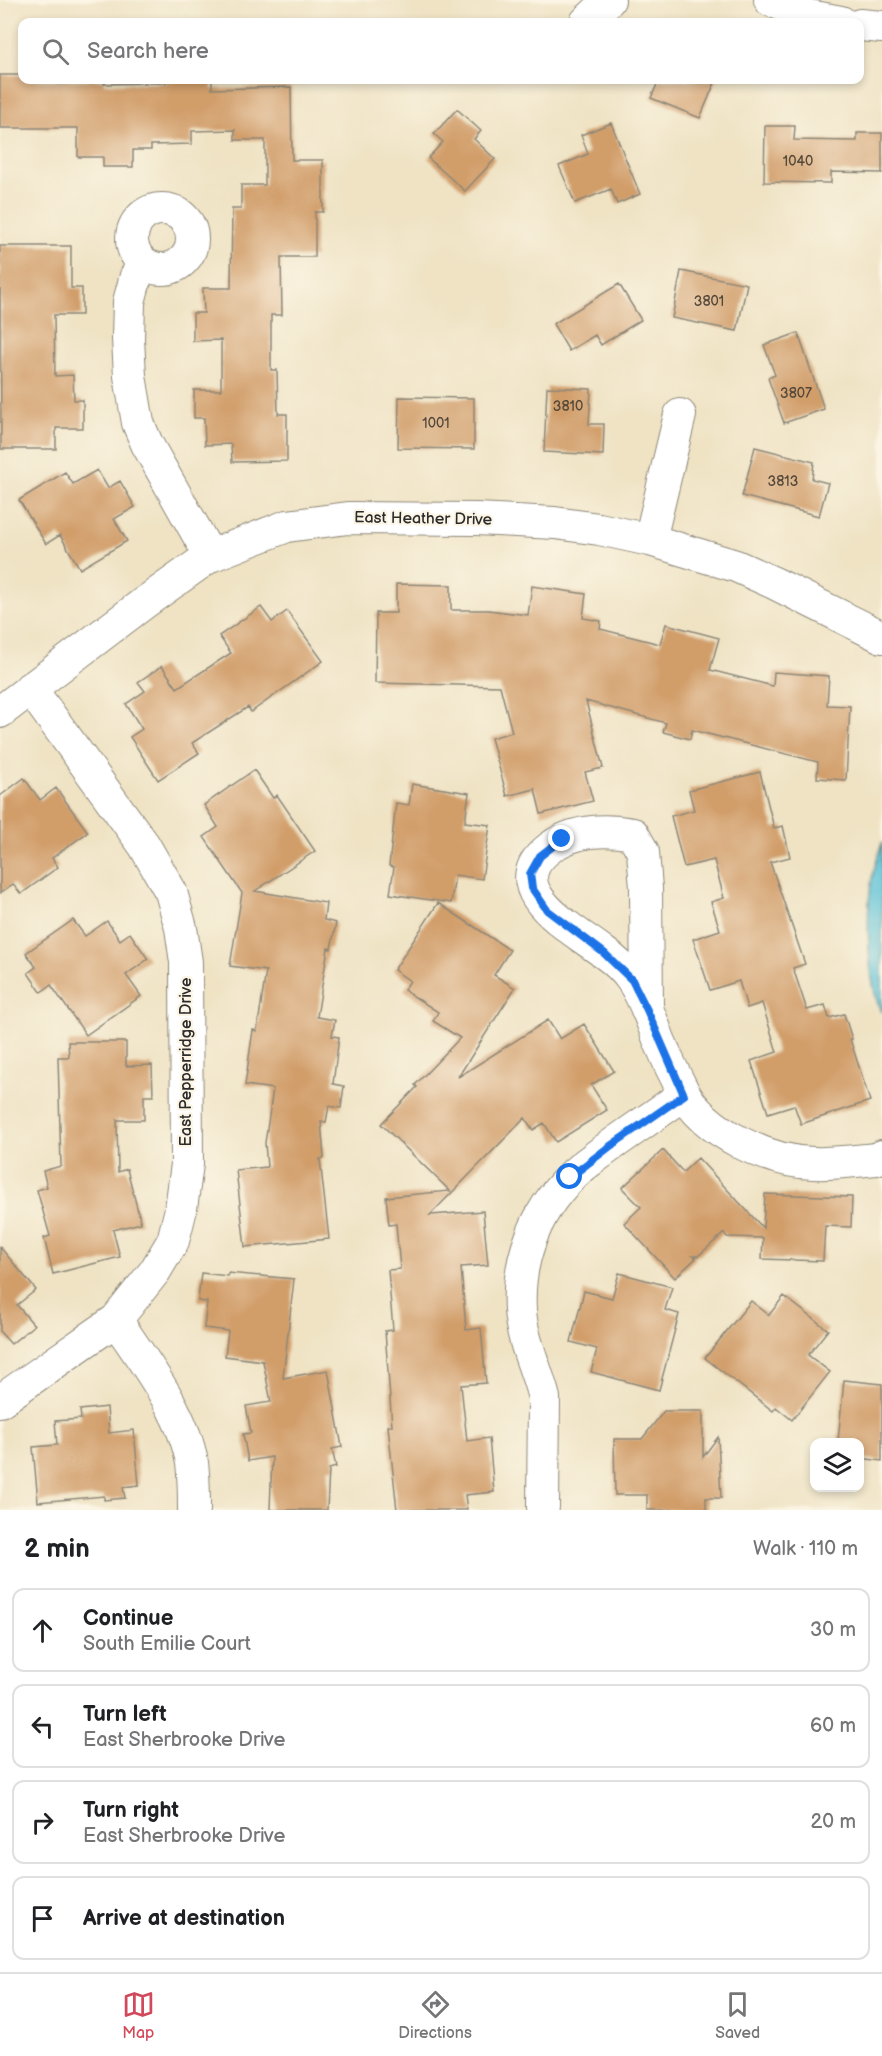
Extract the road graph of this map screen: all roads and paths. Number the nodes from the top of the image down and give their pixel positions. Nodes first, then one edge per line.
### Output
1 (609, 0) edge
2 (770, 0) edge
3 (590, 18) edge
4 (820, 18) edge
5 (864, 25) edge
6 (882, 27) edge
7 (145, 265) dead end
8 (680, 415) dead end
9 (650, 540) junction
10 (210, 556) junction
11 (882, 637) edge
12 (30, 688) junction
13 (0, 712) edge
14 (647, 1010) junction
15 (684, 1095) junction
16 (880, 1164) edge
17 (116, 1320) junction
18 (0, 1401) edge
19 (543, 1507) dead end
20 (194, 1510) edge

1 - 3 street
2 - 4 street
5 - 6 street
7 - 10 street
8 - 9 street
9 - 10 street, East Heather Drive
9 - 11 street, East Heather Drive
10 - 12 street, East Heather Drive
12 - 13 street, East Heather Drive
12 - 17 street, East Pepperridge Drive
14 - 14 street
14 - 15 street
15 - 16 street
15 - 19 street
17 - 18 street, East Pepperridge Drive
17 - 20 street

